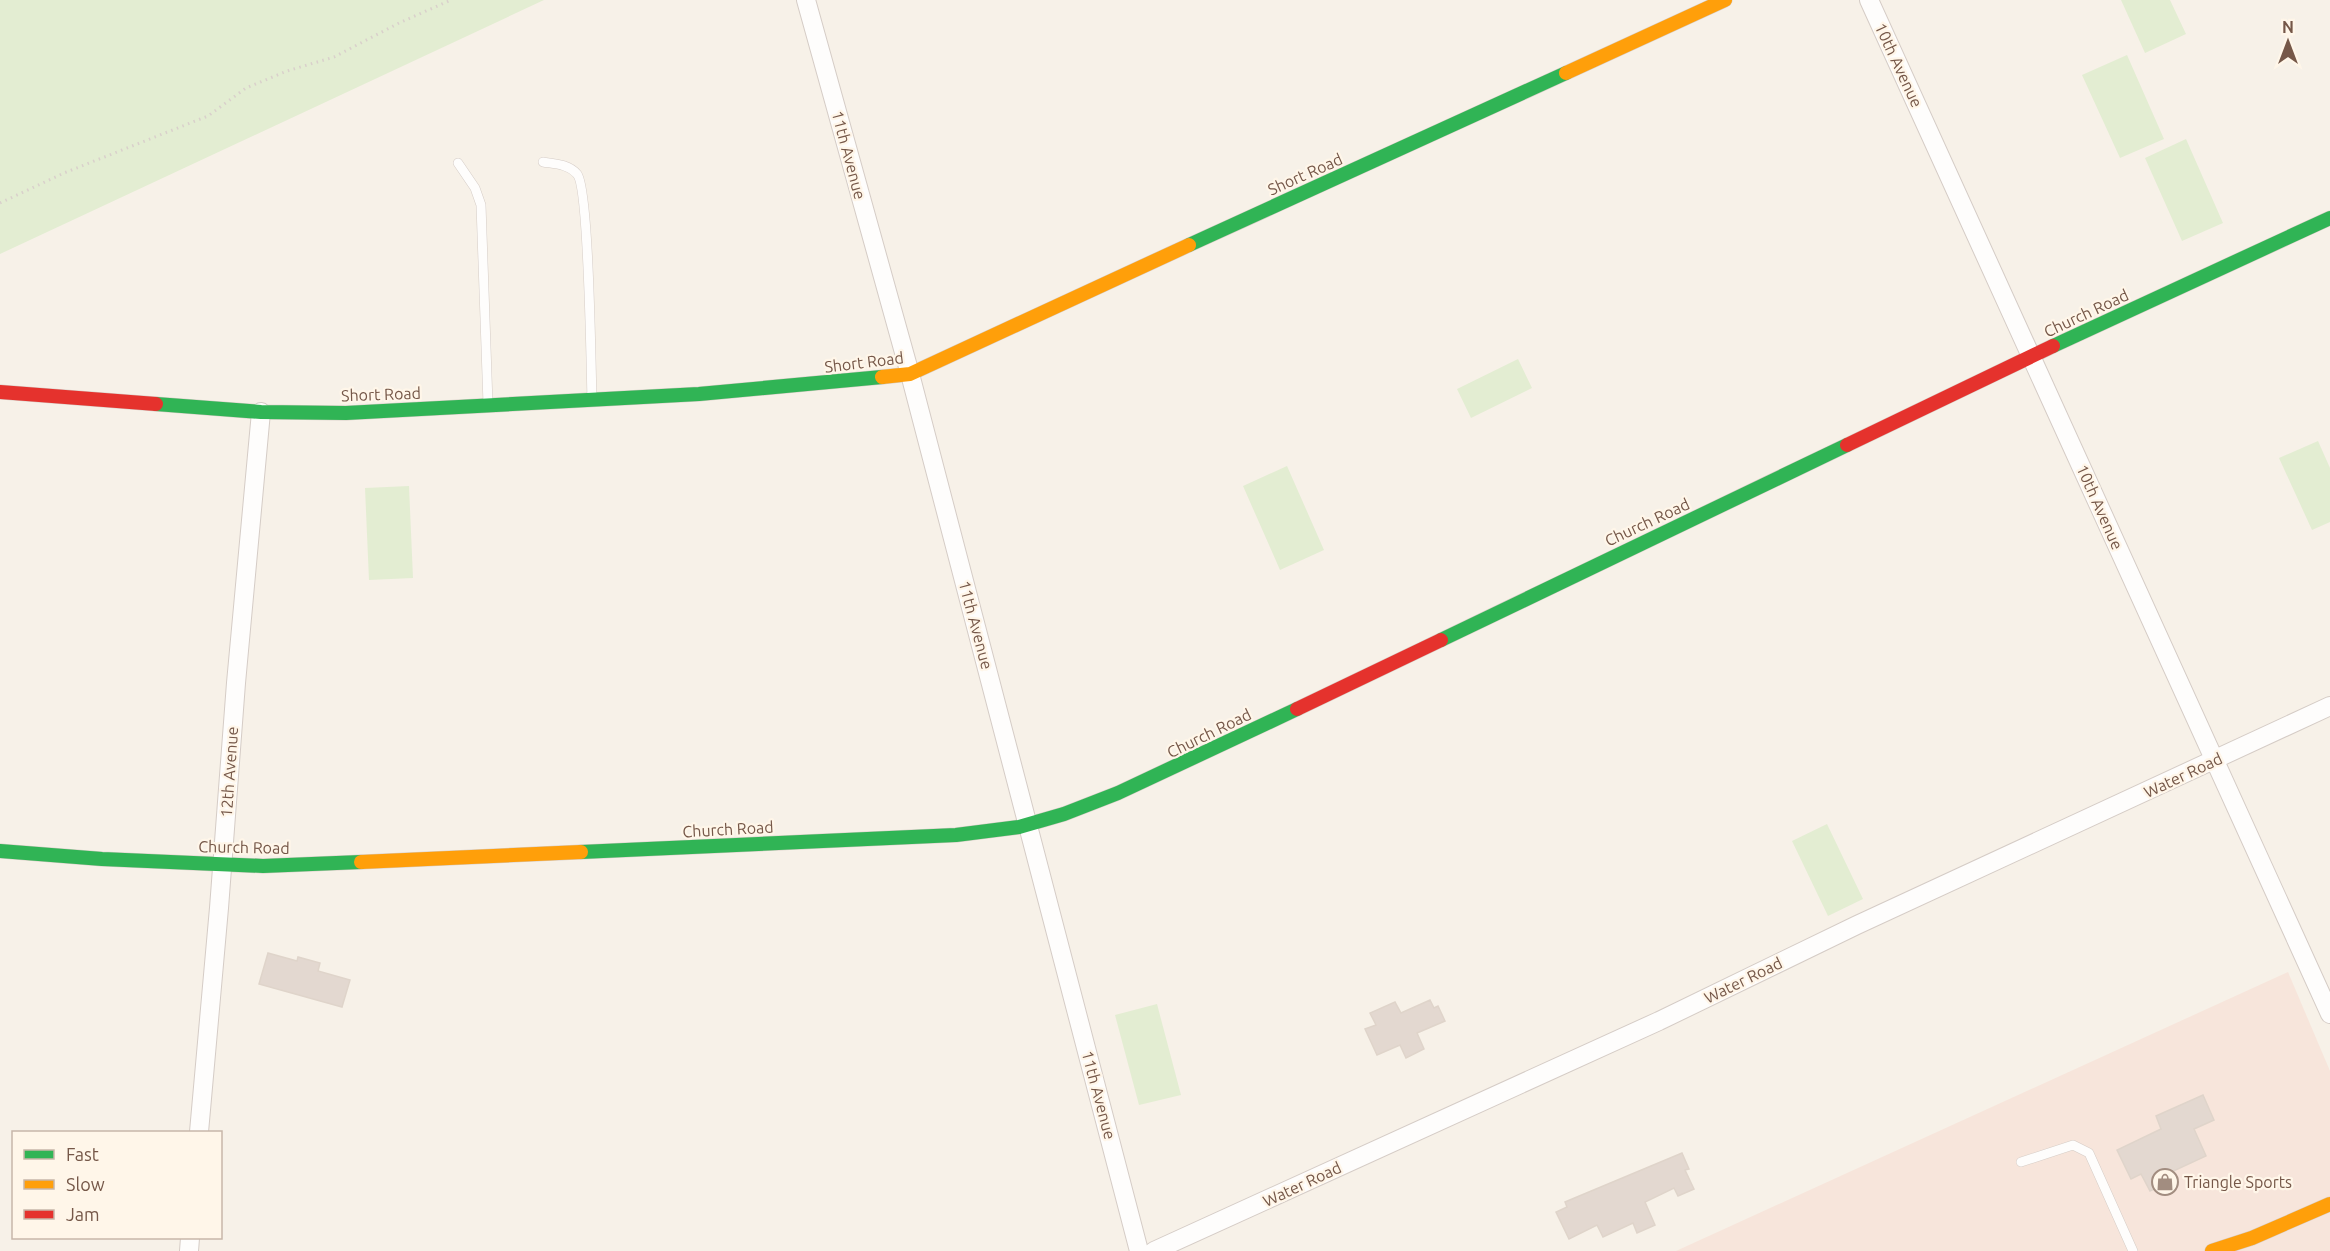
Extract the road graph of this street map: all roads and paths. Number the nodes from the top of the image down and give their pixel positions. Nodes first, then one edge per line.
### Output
1 (452, 0) edge
2 (806, 0) edge
3 (1725, 0) edge
4 (1869, 0) edge
5 (543, 162) dead end
6 (458, 163) dead end
7 (0, 203) edge
8 (2330, 218) edge
9 (2032, 356) junction
10 (910, 375) junction
11 (0, 392) edge
12 (592, 399) junction
13 (488, 406) junction
14 (261, 412) junction
15 (2330, 706) edge
16 (2215, 760) junction
17 (1029, 825) junction
18 (0, 851) edge
19 (222, 864) junction
20 (2330, 1014) edge
21 (199, 1131) edge
22 (2021, 1162) dead end
23 (2330, 1204) edge
24 (2271, 1215) dead end
25 (2218, 1249) edge
26 (1139, 1251) edge
27 (1154, 1251) edge
28 (2133, 1251) edge

1 - 7 path
2 - 10 street, 11th Avenue
3 - 10 street, Short Road
4 - 9 street, 10th Avenue
5 - 12 lane
6 - 13 lane
8 - 9 street, Church Road
9 - 16 street, 10th Avenue
9 - 17 street, Church Road
10 - 12 street, Short Road
10 - 17 street, 11th Avenue
11 - 14 street, Short Road
12 - 13 street, Short Road
13 - 14 street, Short Road
14 - 19 street, 12th Avenue
15 - 16 street, Water Road
16 - 20 street, 10th Avenue
16 - 27 street, Water Road
17 - 19 street, Church Road
17 - 26 street, 11th Avenue
18 - 19 street, Church Road
19 - 21 street, 12th Avenue
22 - 28 lane
23 - 25 street
24 - 25 street

